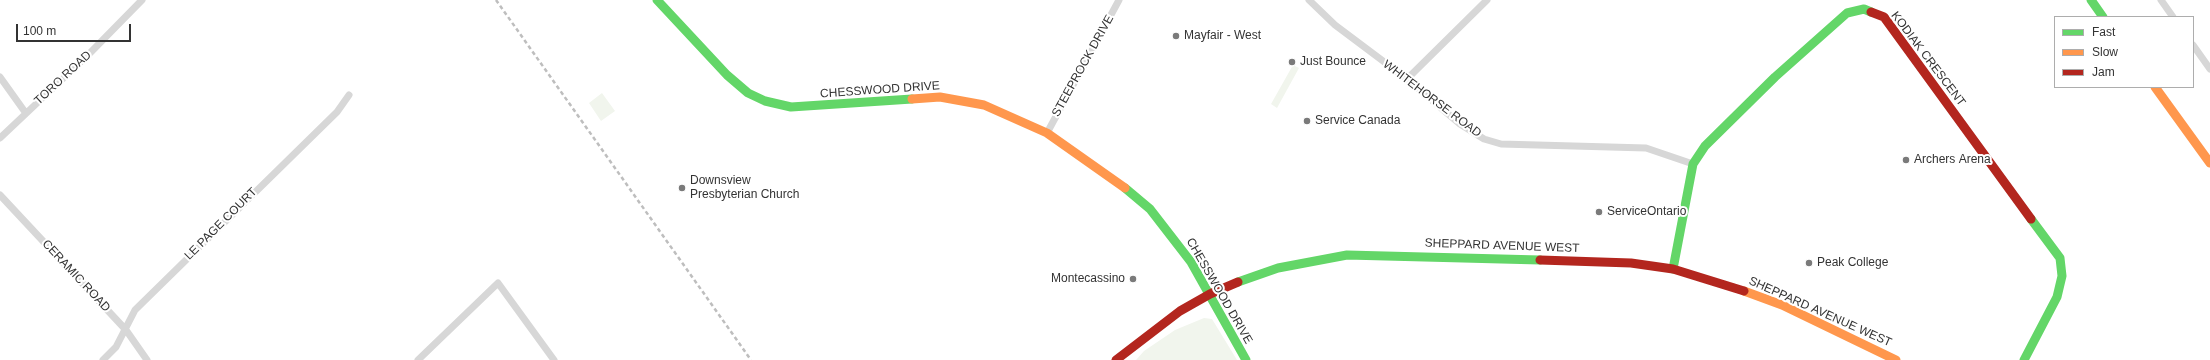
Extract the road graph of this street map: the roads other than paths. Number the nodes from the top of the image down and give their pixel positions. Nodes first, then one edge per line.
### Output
1 (142, 0) edge
2 (657, 0) edge
3 (1119, 0) edge
4 (1309, 0) edge
5 (1487, 0) edge
6 (2091, 0) edge
7 (2161, 0) edge
8 (2102, 16) edge
9 (2172, 16) edge
10 (2194, 46) edge
11 (2210, 69) edge
12 (0, 77) edge
13 (1407, 79) junction
14 (2156, 88) edge
15 (349, 95) dead end
16 (25, 112) junction
17 (1047, 133) junction
18 (0, 138) edge
19 (2210, 162) edge
20 (1693, 164) junction
21 (0, 195) edge
22 (1673, 269) junction
23 (1210, 294) junction
24 (126, 330) junction
25 (103, 360) edge
26 (147, 360) edge
27 (418, 360) edge
28 (554, 360) edge
29 (1116, 360) edge
30 (1246, 360) edge
31 (1896, 360) edge
32 (2024, 360) edge

1 - 16 street, TORO ROAD
2 - 17 street, CHESSWOOD DRIVE
3 - 17 street, STEEPROCK DRIVE
4 - 13 street, WHITEHORSE ROAD
5 - 13 street
6 - 8 street
7 - 9 street
10 - 11 street
12 - 16 street
13 - 20 street, WHITEHORSE ROAD
14 - 19 street
15 - 24 street, LE PAGE COURT
16 - 18 street, TORO ROAD
17 - 23 street, CHESSWOOD DRIVE
20 - 22 street, KODIAK CRESCENT
20 - 32 street, KODIAK CRESCENT
21 - 24 street, CERAMIC ROAD
22 - 23 street, SHEPPARD AVENUE WEST
22 - 31 street, SHEPPARD AVENUE WEST
23 - 29 street, SHEPPARD AVENUE WEST
23 - 30 street, CHESSWOOD DRIVE
24 - 25 street, LE PAGE COURT
24 - 26 street, CERAMIC ROAD
27 - 28 street

